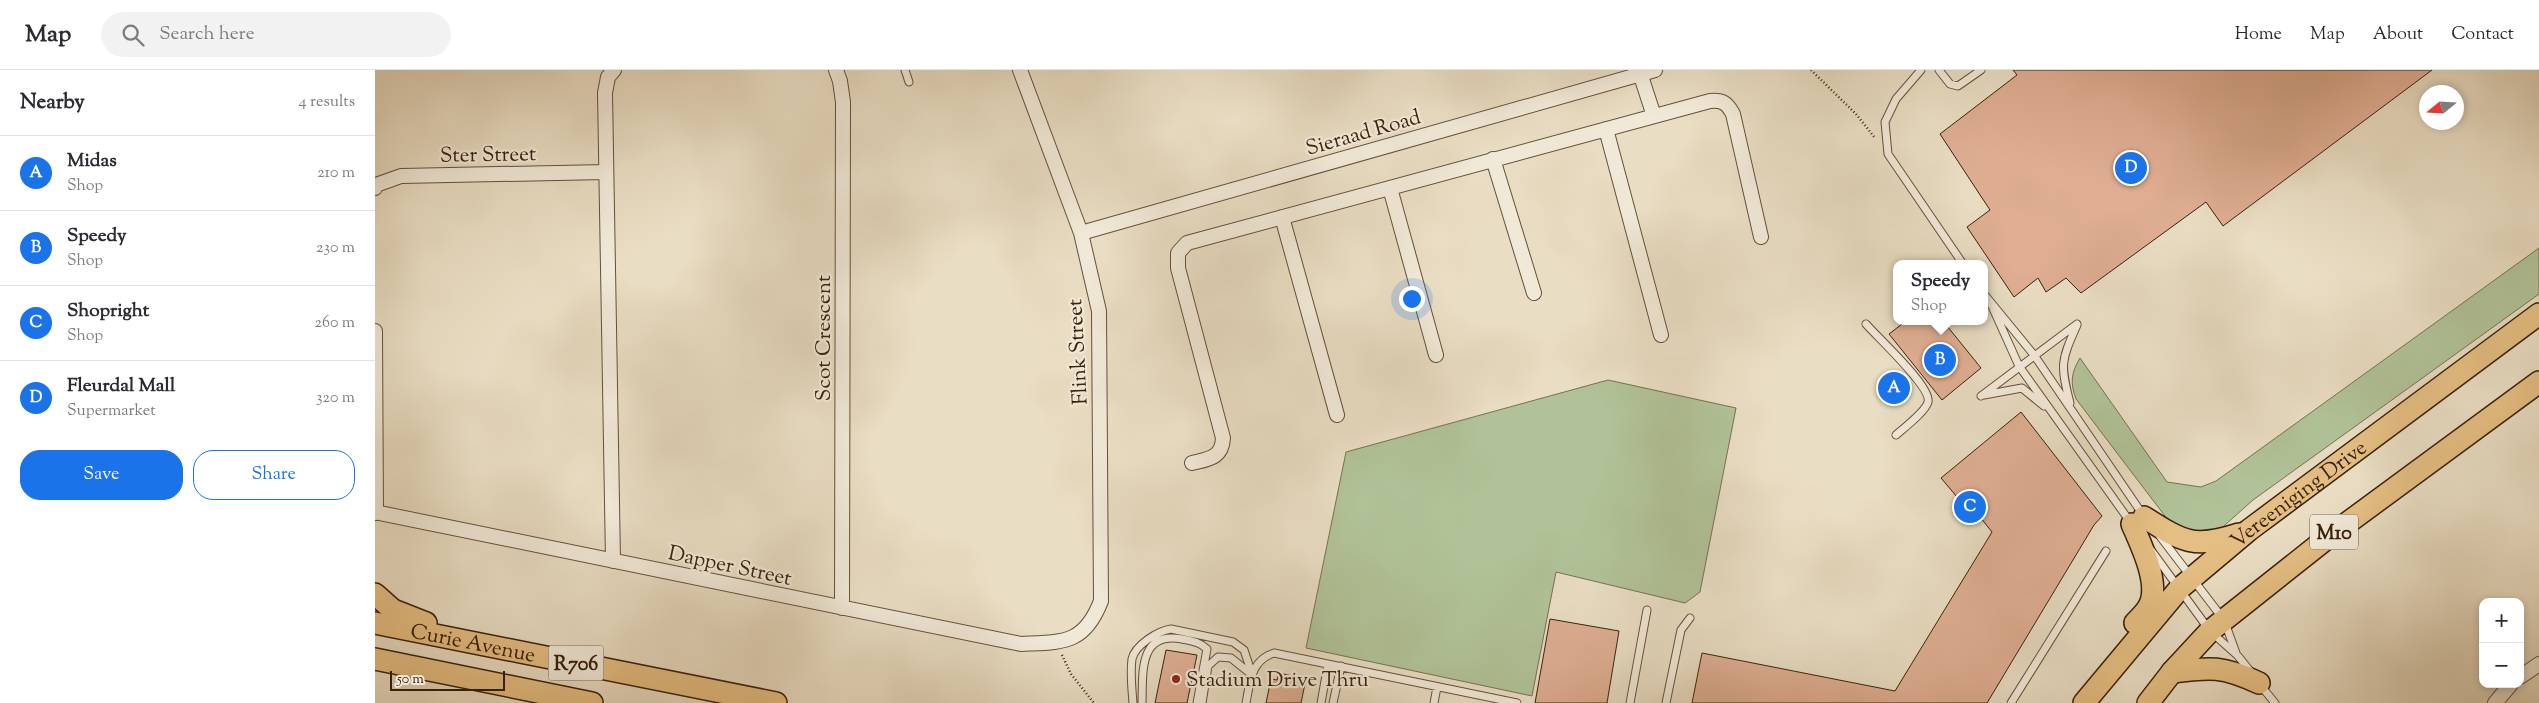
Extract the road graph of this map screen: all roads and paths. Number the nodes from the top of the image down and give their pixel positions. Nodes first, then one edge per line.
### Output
1 (614, 70) edge
2 (836, 70) edge
3 (905, 70) edge
4 (1020, 70) edge
5 (1655, 70) edge
6 (1811, 70) edge
7 (1921, 70) edge
8 (1939, 70) edge
9 (1981, 70) edge
10 (1640, 72) edge
11 (909, 82) dead end
12 (1654, 116) junction
13 (1606, 129) junction
14 (1888, 154) junction
15 (1493, 159) junction
16 (606, 172) junction
17 (375, 188) edge
18 (1390, 188) junction
19 (1283, 217) junction
20 (1081, 233) junction
21 (1761, 236) dead end
22 (1960, 260) edge
23 (1534, 293) dead end
24 (1988, 300) edge
25 (1991, 304) junction
26 (2539, 314) edge
27 (1866, 324) dead end
28 (375, 331) edge
29 (1661, 335) dead end
30 (1436, 355) dead end
31 (2033, 355) junction
32 (2019, 366) junction
33 (2539, 382) edge
34 (2071, 409) junction
35 (1337, 415) dead end
36 (2056, 417) junction
37 (1897, 435) dead end
38 (1192, 463) dead end
39 (376, 512) edge
40 (2138, 521) junction
41 (2249, 530) junction
42 (2107, 551) dead end
43 (613, 561) junction
44 (2187, 583) junction
45 (375, 594) edge
46 (842, 608) junction
47 (1647, 610) dead end
48 (1690, 618) dead end
49 (375, 623) edge
50 (2217, 625) junction
51 (1077, 636) joint
52 (1205, 636) junction
53 (1057, 642) junction
54 (503, 649) junction
55 (2237, 656) junction
56 (375, 659) edge
57 (1328, 664) junction
58 (2539, 664) edge
59 (1208, 666) junction
60 (1341, 666) junction
61 (2172, 672) junction
62 (1251, 674) junction
63 (2524, 674) edge
64 (2259, 683) junction
65 (1437, 687) junction
66 (2508, 688) edge
67 (592, 703) edge
68 (776, 703) edge
69 (1094, 703) edge
70 (1133, 703) edge
71 (1143, 703) edge
72 (1197, 703) edge
73 (1202, 703) edge
74 (1246, 703) edge
75 (1321, 703) edge
76 (1333, 703) edge
77 (1434, 703) edge
78 (1517, 703) edge
79 (1630, 703) edge
80 (1666, 703) edge
81 (2011, 703) edge
82 (2079, 703) edge
83 (2084, 703) edge
84 (2148, 703) edge
85 (2275, 703) edge
86 (2495, 703) edge

1 - 16 street
2 - 46 street, Scot Crescent
3 - 11 lane
4 - 20 street, Flink Street
5 - 10 street, Sieraad Road
6 - 14 path
7 - 14 lane
8 - 9 lane
10 - 12 street
10 - 20 street, Sieraad Road
12 - 13 street
12 - 21 street
13 - 15 street
13 - 29 street
14 - 22 lane
15 - 18 street
15 - 23 street
16 - 17 street, Ster Street
16 - 43 street
18 - 19 street
18 - 30 street
19 - 35 street
19 - 38 street
20 - 51 street, Flink Street
24 - 25 lane
25 - 31 lane
25 - 32 lane
26 - 41 main road, Vereeniging Drive / M10
27 - 37 lane
28 - 39 street
31 - 32 lane
31 - 34 lane
31 - 34 lane
32 - 36 lane
32 - 36 lane
33 - 50 main road, M10
34 - 40 lane
36 - 40 lane
39 - 43 street, Dapper Street
40 - 41 main road
40 - 44 lane
40 - 44 lane
40 - 82 main road
41 - 44 main road, Vereeniging Drive / M10
42 - 81 lane
43 - 46 street, Dapper Street
44 - 50 lane
44 - 50 lane
44 - 83 main road, Vereeniging Drive / M10
45 - 54 main road
46 - 53 street, Dapper Street
47 - 79 lane
48 - 80 lane
49 - 54 main road, Curie Avenue / R706
50 - 55 lane
50 - 55 lane
50 - 61 main road, M10
51 - 53 street, Dapper Street
52 - 59 lane
52 - 62 lane
52 - 70 lane
53 - 69 path
54 - 68 main road, Curie Avenue / R706
55 - 64 lane
56 - 67 main road, Curie Avenue / R706
57 - 60 lane
57 - 62 lane
57 - 75 lane
58 - 63 street
59 - 62 lane
59 - 73 lane
60 - 65 lane
60 - 76 lane
61 - 64 main road
61 - 84 main road, M10
62 - 74 lane
64 - 85 lane
65 - 77 lane
65 - 78 lane
66 - 86 street
71 - 72 lane

